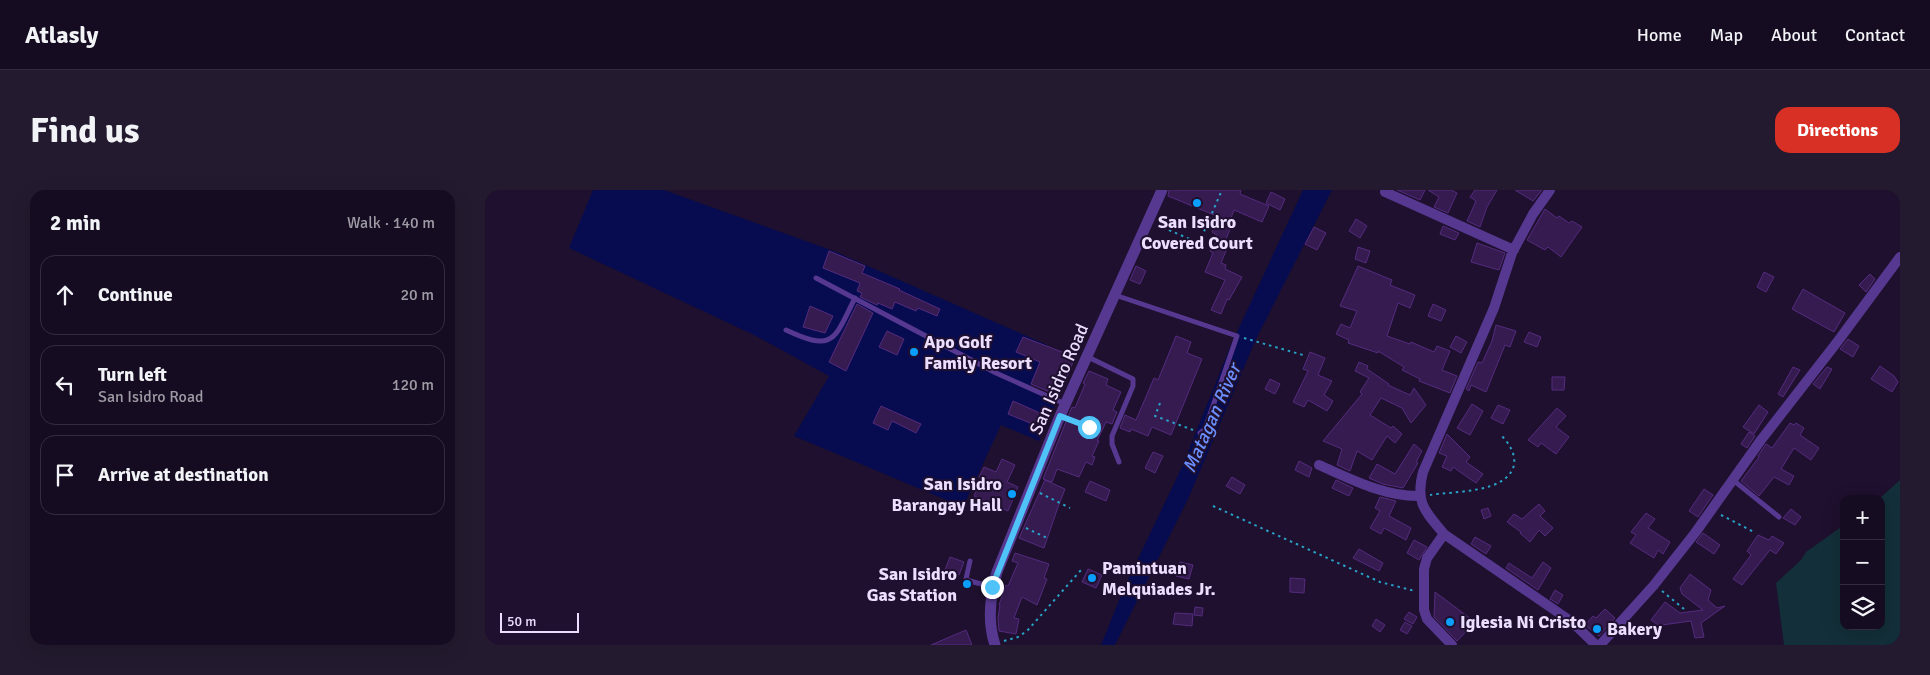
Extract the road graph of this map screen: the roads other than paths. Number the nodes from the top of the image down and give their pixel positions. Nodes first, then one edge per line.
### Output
1 (1163, 190) edge
2 (1551, 190) edge
3 (1385, 192) dead end
4 (1514, 250) junction
5 (1900, 257) edge
6 (816, 278) dead end
7 (1115, 295) junction
8 (855, 298) junction
9 (786, 330) dead end
10 (1087, 356) junction
11 (1065, 404) junction
12 (1199, 433) road end
13 (1119, 462) dead end
14 (1319, 465) dead end
15 (1733, 480) junction
16 (1420, 496) junction
17 (1779, 517) dead end
18 (1444, 534) junction
19 (970, 561) dead end
20 (992, 587) junction
21 (995, 644) edge
22 (1452, 645) edge
23 (1598, 645) edge

1 - 7 street, San Isidro Road
2 - 4 street
3 - 4 street
4 - 16 street
5 - 15 street
6 - 8 lane
7 - 10 street, San Isidro Road
7 - 12 lane
8 - 9 lane
8 - 11 lane
10 - 11 street, San Isidro Road
10 - 13 lane
11 - 20 street, San Isidro Road
14 - 16 street
15 - 17 lane
15 - 23 street
16 - 18 street
18 - 22 street
18 - 23 street
19 - 20 lane
20 - 21 street, San Isidro Road

